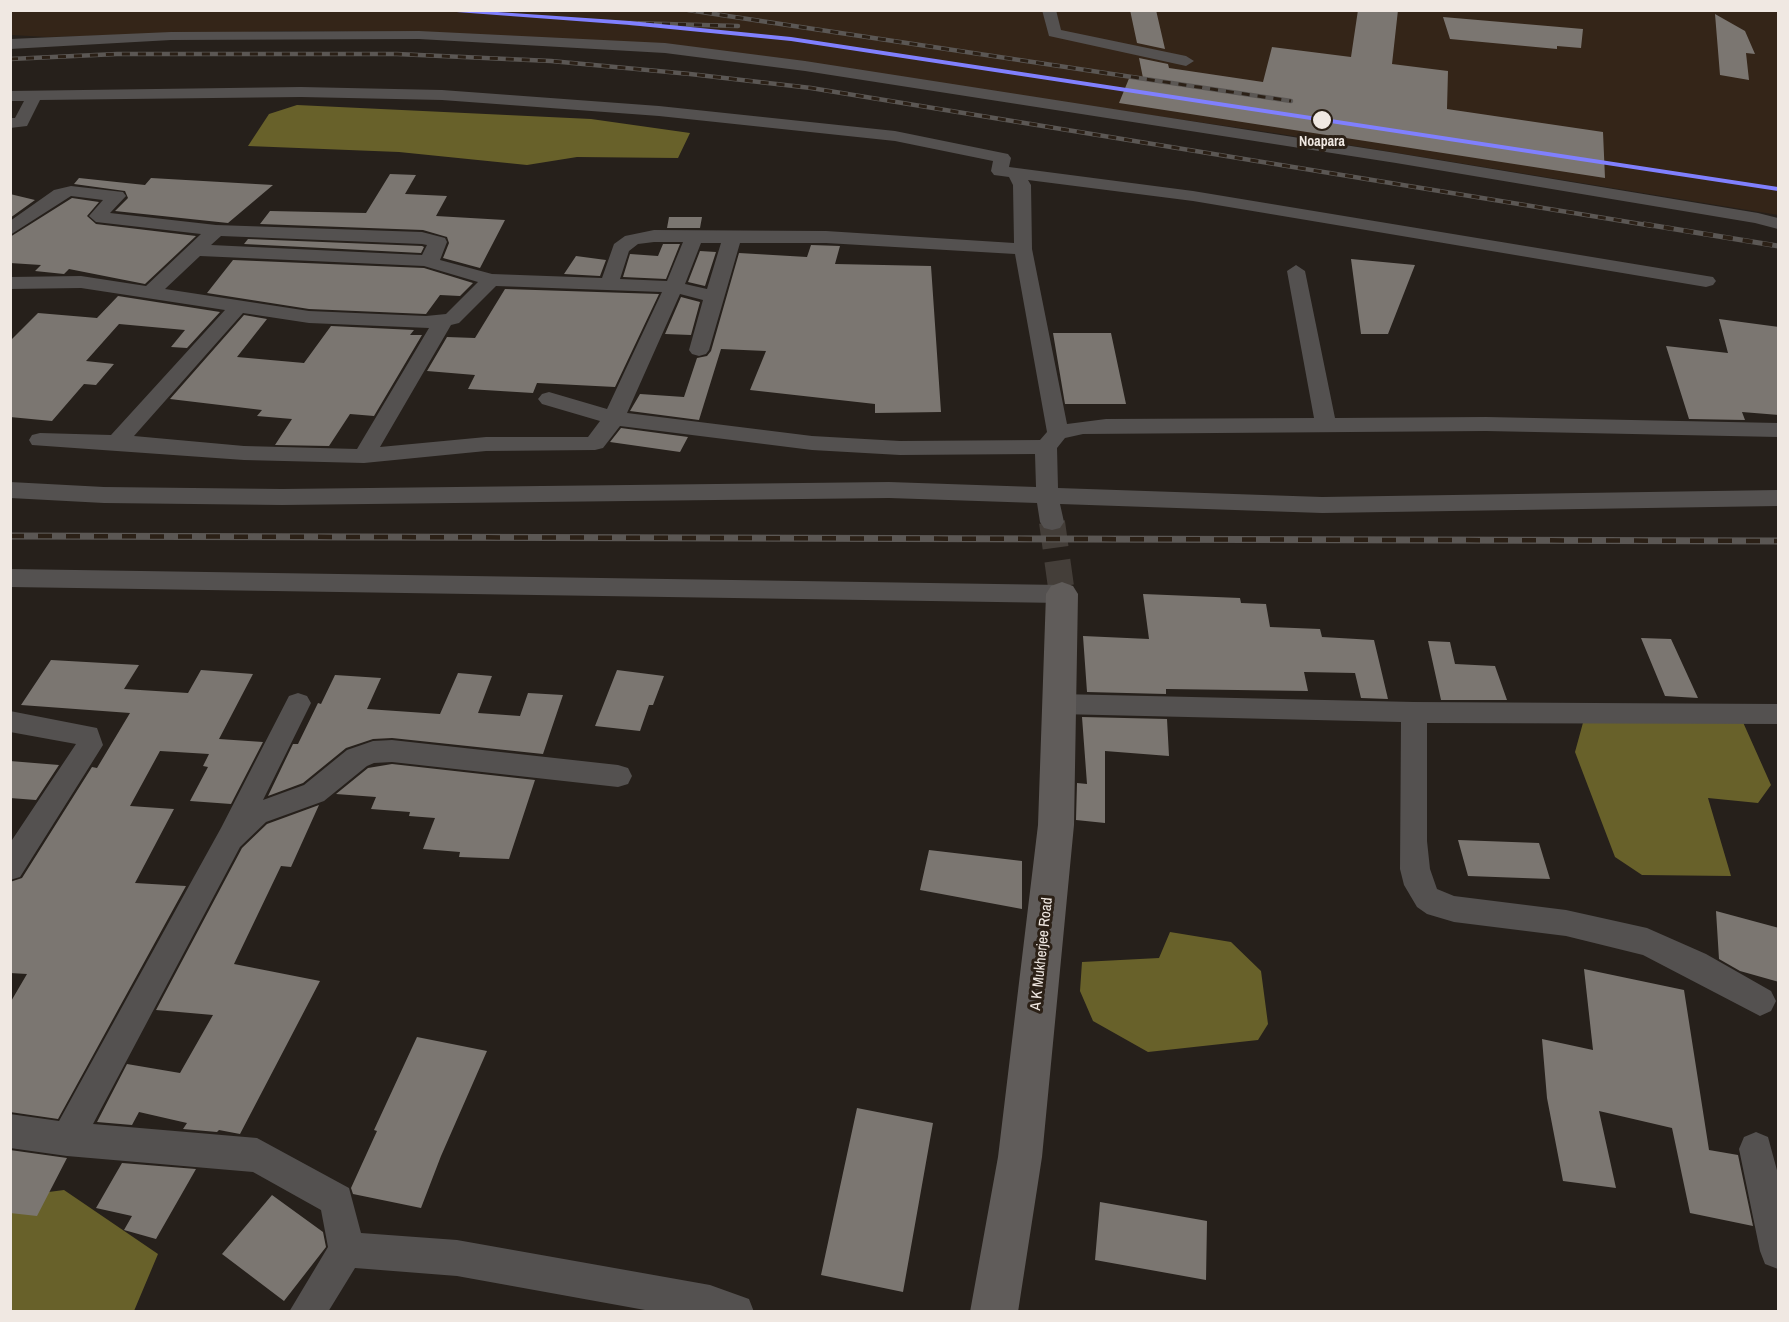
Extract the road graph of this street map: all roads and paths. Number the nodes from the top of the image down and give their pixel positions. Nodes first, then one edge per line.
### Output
1 (1049, 10) edge
2 (10, 44) edge
3 (1186, 61) dead end
4 (35, 95) junction
5 (10, 96) edge
6 (14, 126) edge
7 (972, 170) dead end
8 (1008, 172) junction
9 (1779, 224) edge
10 (10, 230) edge
11 (216, 230) junction
12 (694, 238) junction
13 (732, 238) junction
14 (1023, 249) junction
15 (195, 250) junction
16 (429, 261) junction
17 (1296, 271) dead end
18 (490, 280) junction
19 (1706, 281) dead end
20 (10, 282) edge
21 (609, 285) junction
22 (674, 287) junction
23 (151, 292) junction
24 (714, 297) junction
25 (238, 307) junction
26 (443, 321) junction
27 (699, 350) dead end
28 (549, 399) dead end
29 (614, 418) junction
30 (1326, 424) junction
31 (1779, 430) edge
32 (40, 440) dead end
33 (1052, 440) junction
34 (117, 442) junction
35 (364, 456) junction
36 (10, 490) edge
37 (1047, 496) junction
38 (1779, 498) edge
39 (1052, 522) tunnel mouth
40 (10, 578) edge
41 (1062, 594) joint
42 (298, 703) dead end
43 (1059, 704) junction
44 (1414, 712) junction
45 (1779, 714) edge
46 (10, 721) edge
47 (618, 776) dead end
48 (230, 838) junction
49 (10, 868) edge
50 (1760, 1001) dead end
51 (10, 1131) edge
52 (67, 1139) junction
53 (1756, 1149) dead end
54 (346, 1251) junction
55 (1779, 1251) edge
56 (307, 1311) edge
57 (736, 1311) edge
58 (994, 1311) edge

1 - 3 street
2 - 9 street
4 - 5 street
4 - 6 street
4 - 8 street
7 - 8 street
8 - 14 street
8 - 19 street
10 - 11 street
11 - 15 street
11 - 16 street
12 - 13 street
12 - 21 street
12 - 22 street
13 - 14 street
13 - 24 street
14 - 33 street
15 - 16 street
15 - 23 street
16 - 18 street
17 - 30 street
18 - 21 street
18 - 26 street
20 - 23 street
21 - 22 street
22 - 24 street
22 - 29 street
23 - 25 street
24 - 27 street
25 - 26 street
25 - 34 street
26 - 35 street
28 - 29 street
29 - 33 street
29 - 35 street
30 - 31 street
30 - 33 street
32 - 34 street
33 - 37 street
34 - 35 street
36 - 37 street
37 - 38 street
37 - 39 street
40 - 41 street
41 - 43 street, A K Mukherjee Road
42 - 48 street
43 - 44 street
43 - 58 street, A K Mukherjee Road
44 - 45 street
44 - 50 street
46 - 49 street
47 - 48 street
48 - 52 street
51 - 52 street
52 - 54 street
53 - 55 street
54 - 56 street
54 - 57 street

